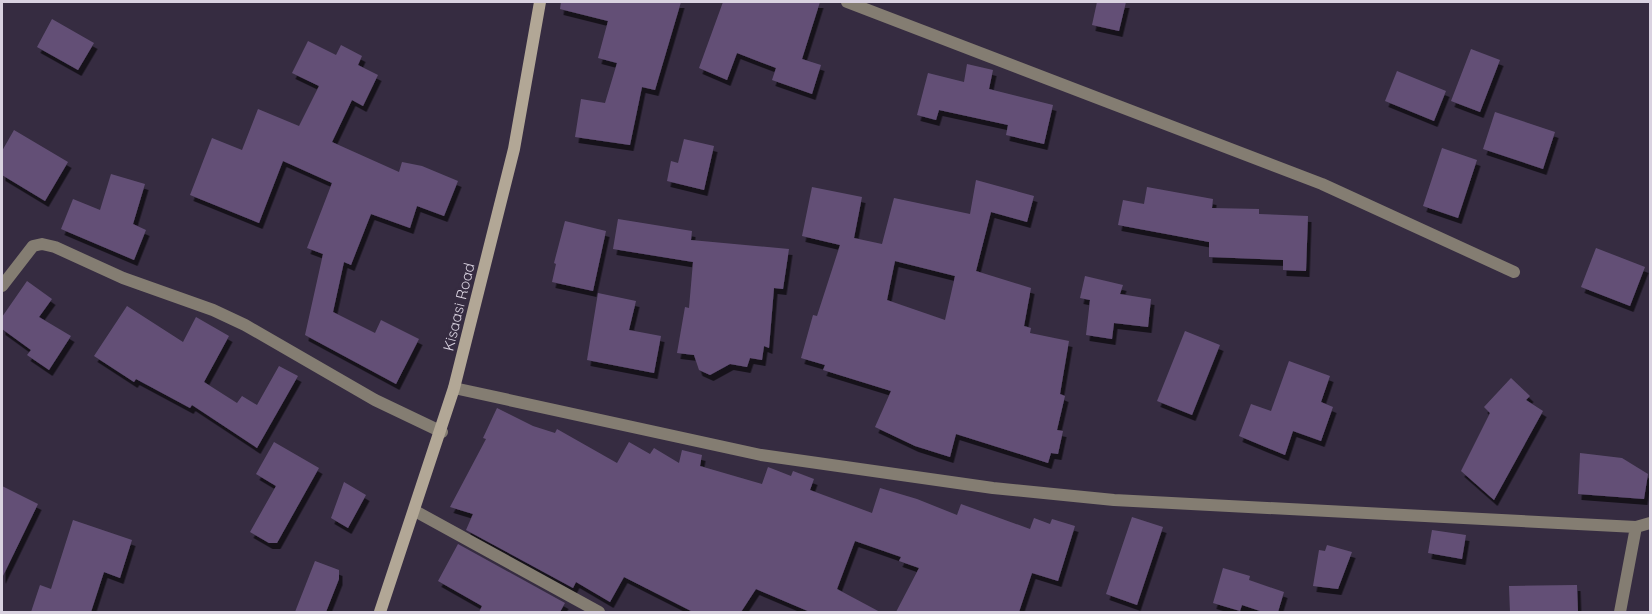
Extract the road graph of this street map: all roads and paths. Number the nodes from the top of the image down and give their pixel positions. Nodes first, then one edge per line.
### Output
1 (540, 2) edge
2 (847, 2) edge
3 (1514, 272) dead end
4 (2, 286) edge
5 (454, 388) junction
6 (442, 432) junction
7 (415, 511) junction
8 (1650, 523) edge
9 (1636, 527) junction
10 (380, 612) edge
11 (599, 612) edge
12 (1620, 612) edge

1 - 5 main road, Kisaasi Road
2 - 3 street
4 - 6 street
5 - 6 main road, Kisaasi Road
5 - 9 street
6 - 7 main road, Kisaasi Road
7 - 10 main road, Kisaasi Road
7 - 11 street
8 - 9 street
9 - 12 street

